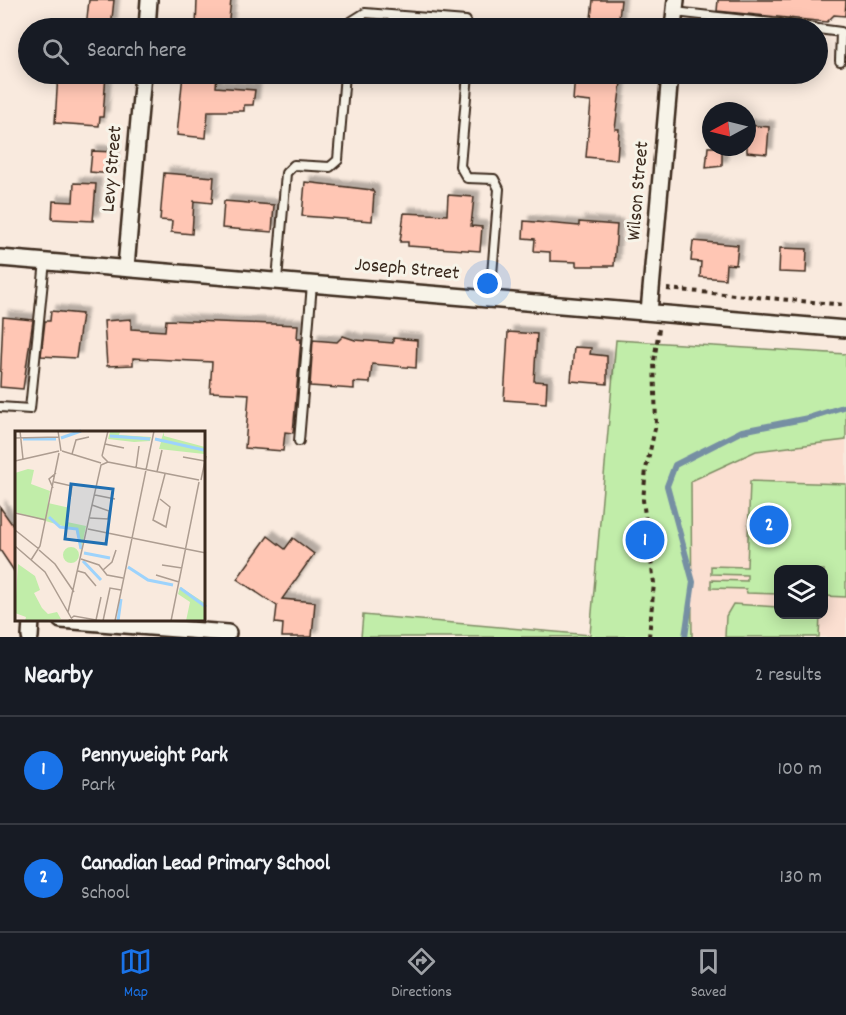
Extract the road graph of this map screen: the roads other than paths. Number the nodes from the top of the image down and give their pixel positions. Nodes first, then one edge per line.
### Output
1 (149, 0) edge
2 (675, 6) edge
3 (148, 18) edge
4 (357, 18) edge
5 (428, 18) edge
6 (749, 18) edge
7 (828, 30) edge
8 (840, 61) dead end
9 (142, 84) edge
10 (344, 84) edge
11 (467, 84) edge
12 (669, 84) edge
13 (0, 258) edge
14 (45, 261) junction
15 (126, 267) junction
16 (277, 280) junction
17 (312, 283) junction
18 (490, 298) junction
19 (656, 313) junction
20 (846, 329) edge
21 (0, 407) edge
22 (299, 441) dead end
23 (31, 622) edge
24 (75, 622) edge
25 (228, 633) dead end
26 (30, 637) edge

1 - 3 street
2 - 6 lane
4 - 5 lane
7 - 8 lane
9 - 15 street, Levy Street
10 - 16 lane
11 - 18 lane
12 - 19 street, Wilson Street
13 - 14 street, Joseph Street
14 - 15 street, Joseph Street
14 - 21 lane
15 - 16 street, Joseph Street
16 - 17 street, Joseph Street
17 - 18 street, Joseph Street
17 - 22 lane
18 - 19 street, Joseph Street
19 - 20 street, Joseph Street
23 - 26 street
24 - 25 street

